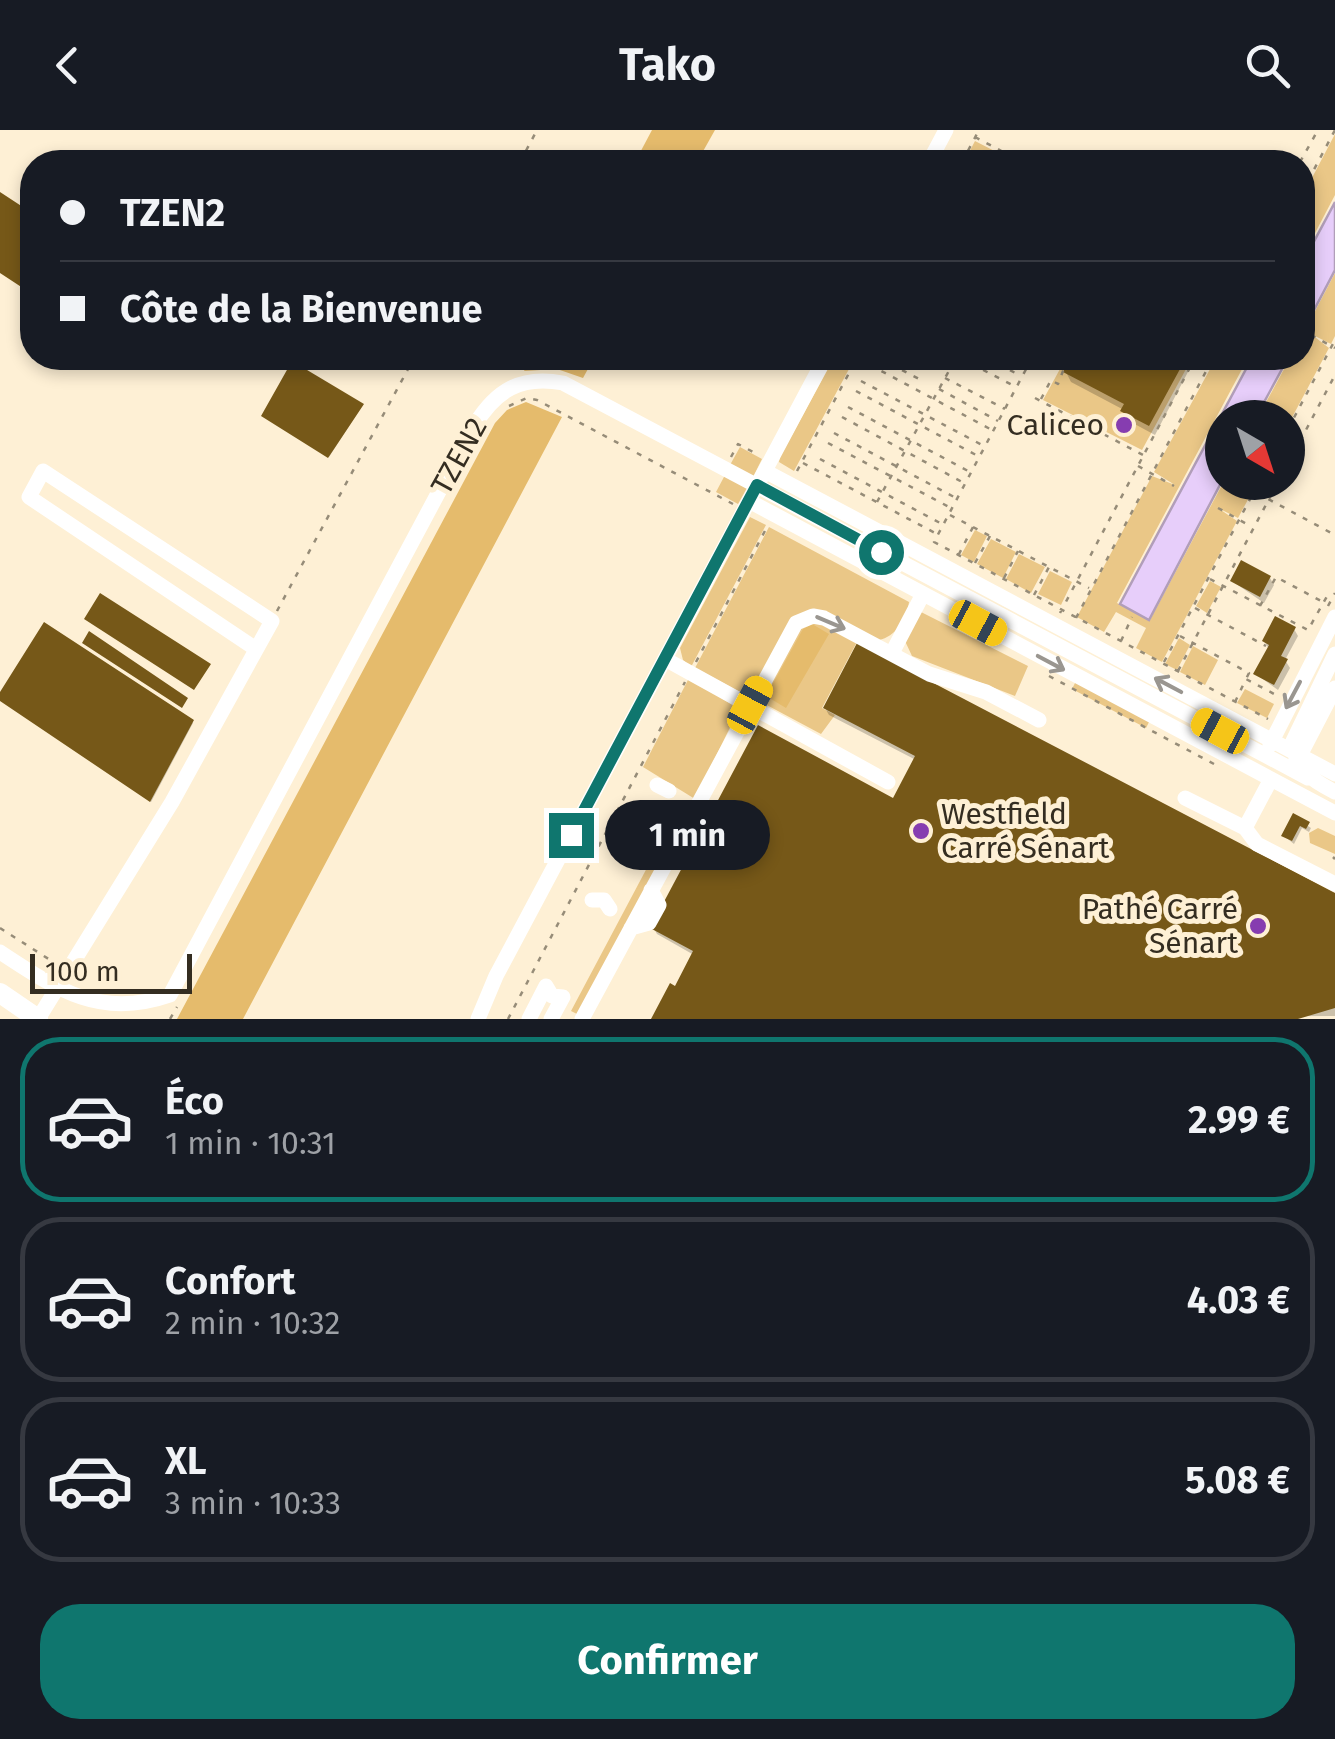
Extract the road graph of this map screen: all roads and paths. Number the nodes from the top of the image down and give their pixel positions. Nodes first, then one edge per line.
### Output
1 (979, 130) edge
2 (1318, 130) edge
3 (1335, 130) edge
4 (975, 137) junction
5 (1307, 148) joint
6 (968, 150) edge
7 (999, 150) edge
8 (1310, 150) edge
9 (1315, 153) edge
10 (1320, 156) junction
11 (1315, 165) edge
12 (1335, 340) edge
13 (1333, 347) edge
14 (408, 370) edge
15 (819, 370) edge
16 (851, 370) edge
17 (879, 370) edge
18 (902, 370) edge
19 (953, 370) edge
20 (982, 370) edge
21 (1010, 370) edge
22 (1026, 370) edge
23 (1063, 370) edge
24 (1189, 370) edge
25 (1207, 370) edge
26 (1335, 375) edge
27 (1022, 376) junction
28 (944, 377) junction
29 (1184, 379) junction
30 (921, 380) dead end
31 (861, 381) dead end
32 (1016, 387) junction
33 (1198, 387) junction
34 (938, 388) junction
35 (856, 391) dead end
36 (932, 399) junction
37 (1305, 400) edge
38 (508, 406) dead end
39 (848, 407) dead end
40 (1005, 409) junction
41 (1168, 409) junction
42 (924, 414) junction
43 (1182, 416) junction
44 (842, 417) dead end
45 (998, 421) junction
46 (919, 424) junction
47 (993, 431) junction
48 (1305, 432) edge
49 (834, 433) dead end
50 (1153, 437) junction
51 (910, 441) junction
52 (828, 443) dead end
53 (1167, 445) junction
54 (985, 447) junction
55 (905, 451) junction
56 (1143, 455) junction
57 (979, 457) junction
58 (820, 459) dead end
59 (801, 462) junction
60 (896, 466) junction
61 (1138, 466) junction
62 (971, 473) junction
63 (1152, 474) junction
64 (891, 477) junction
65 (761, 478) junction
66 (966, 483) junction
67 (790, 484) junction
68 (1174, 486) dead end
69 (883, 492) junction
70 (1122, 494) junction
71 (957, 499) junction
72 (1250, 500) edge
73 (1268, 500) edge
74 (1273, 500) edge
75 (877, 502) junction
76 (1136, 503) junction
77 (743, 504) junction
78 (1218, 508) dead end
79 (950, 511) junction
80 (774, 514) junction
81 (1240, 520) junction
82 (1106, 524) junction
83 (943, 525) junction
84 (973, 527) junction
85 (1254, 528) junction
86 (1121, 531) junction
87 (938, 535) junction
88 (1335, 535) edge
89 (990, 536) junction
90 (1018, 551) junction
91 (1091, 552) junction
92 (959, 556) junction
93 (1106, 560) junction
94 (974, 564) junction
95 (1049, 567) junction
96 (1209, 578) junction
97 (1003, 580) junction
98 (1076, 581) junction
99 (1223, 586) junction
100 (1090, 589) junction
101 (1330, 590) dead end
102 (923, 594) junction
103 (1033, 596) junction
104 (1323, 602) junction
105 (1260, 606) junction
106 (1193, 607) junction
107 (1332, 611) edge
108 (1208, 615) junction
109 (1132, 617) dead end
110 (1058, 618) junction
111 (1075, 619) junction
112 (272, 621) junction
113 (1178, 636) junction
114 (1120, 642) junction
115 (1193, 643) junction
116 (1266, 646) dead end
117 (256, 648) junction
118 (892, 653) junction
119 (1335, 654) edge
120 (1038, 656) junction
121 (665, 659) junction
122 (1162, 665) junction
123 (690, 673) junction
124 (1173, 679) junction
125 (1246, 679) junction
126 (1335, 688) edge
127 (1290, 702) junction
128 (750, 705) junction
129 (1230, 710) junction
130 (1039, 720) dead end
131 (1268, 720) dead end
132 (1150, 723) junction
133 (1271, 740) junction
134 (1208, 753) junction
135 (1298, 757) junction
136 (1270, 759) junction
137 (1218, 766) dead end
138 (1312, 771) junction
139 (1335, 774) edge
140 (1271, 779) junction
141 (888, 782) dead end
142 (1335, 792) edge
143 (1185, 798) dead end
144 (1335, 813) edge
145 (1245, 828) junction
146 (1335, 884) edge
147 (592, 900) dead end
148 (610, 909) dead end
149 (0, 952) edge
150 (57, 990) junction
151 (0, 994) edge
152 (183, 998) dead end
153 (38, 1019) edge
154 (170, 1019) edge
155 (478, 1019) edge
156 (508, 1019) edge
157 (528, 1019) edge
158 (552, 1019) edge
159 (582, 1019) edge

1 - 4 path
2 - 5 path
3 - 10 path
4 - 6 path
4 - 7 path
5 - 8 path
9 - 10 path
10 - 11 path
12 - 13 path
13 - 37 path
14 - 112 path
15 - 65 street
16 - 59 path
17 - 36 path
18 - 30 path
19 - 28 path
20 - 32 path
21 - 27 path
22 - 27 path
23 - 56 path
24 - 29 path
25 - 33 path
26 - 48 path
27 - 32 path
28 - 34 path
28 - 40 path
29 - 33 path
29 - 41 path
31 - 42 path
32 - 40 path
33 - 43 path
34 - 36 path
34 - 45 path
35 - 46 path
36 - 42 path
36 - 47 path
38 - 77 path
39 - 51 path
40 - 45 path
41 - 43 path
41 - 50 path
42 - 46 path
42 - 54 path
43 - 53 path
44 - 55 path
45 - 47 path
46 - 51 path
46 - 57 path
47 - 54 path
49 - 60 path
50 - 53 path
50 - 56 path
51 - 55 path
51 - 62 path
52 - 64 path
53 - 63 path
54 - 57 path
55 - 60 path
55 - 66 path
56 - 61 path
57 - 62 path
58 - 69 path
59 - 67 path
59 - 75 path
60 - 64 path
60 - 71 path
61 - 63 path
61 - 70 path
62 - 66 path
63 - 68 path
63 - 76 path
64 - 69 path
64 - 79 path
65 - 67 street
65 - 77 street
65 - 136 street, TZEN2
65 - 150 street, TZEN2
66 - 71 path
67 - 110 street
69 - 75 path
69 - 83 path
70 - 76 path
70 - 82 path
71 - 79 path
72 - 81 path
73 - 85 path
74 - 88 path
75 - 87 path
76 - 86 path
77 - 80 street
77 - 121 street
78 - 81 path
79 - 83 path
79 - 84 path
80 - 102 street
80 - 123 path
81 - 85 path
81 - 96 path
82 - 86 path
82 - 91 path
83 - 87 path
84 - 89 path
84 - 92 path
85 - 99 path
86 - 93 path
87 - 92 path
89 - 90 path
89 - 94 path
90 - 95 path
90 - 97 path
91 - 93 path
91 - 98 path
92 - 94 path
93 - 100 path
94 - 97 path
95 - 98 path
95 - 103 path
96 - 99 path
96 - 106 path
97 - 103 path
98 - 100 path
98 - 110 path
99 - 105 path
99 - 108 path
100 - 111 path
101 - 104 path
102 - 118 street
102 - 120 street
103 - 110 path
104 - 105 path
104 - 105 path
104 - 107 path
106 - 108 path
106 - 113 path
107 -> 127 street
108 - 115 path
108 - 116 path
109 - 114 path
110 - 111 path
124 -> 110 street
111 - 114 path
112 - 117 street
112 - 117 street
113 - 115 path
113 - 122 path
114 - 122 path
115 - 124 path
115 - 125 path
117 - 150 street
128 -> 118 street
118 - 130 street
119 - 135 street
120 -> 132 street
120 - 132 path
121 - 123 street
121 - 155 street
122 - 124 path
123 - 128 street
123 - 156 path
124 - 129 street
124 - 129 path
125 - 127 path
125 - 129 path
126 - 135 street
127 - 133 street
128 - 141 street
128 - 159 street
129 - 131 path
129 - 133 street
132 - 134 street
132 - 134 path
133 - 135 street
133 - 136 street
134 - 137 path
134 - 140 street
135 - 136 street, TZEN2
135 - 138 street
135 - 140 street
136 - 140 street
138 - 139 street
138 - 142 street
140 - 144 street
140 - 145 street
143 - 145 street
145 - 146 street
147 - 148 street
149 - 150 street, TZEN2
150 - 153 street
151 - 153 main road
152 - 154 path
157 - 158 street

